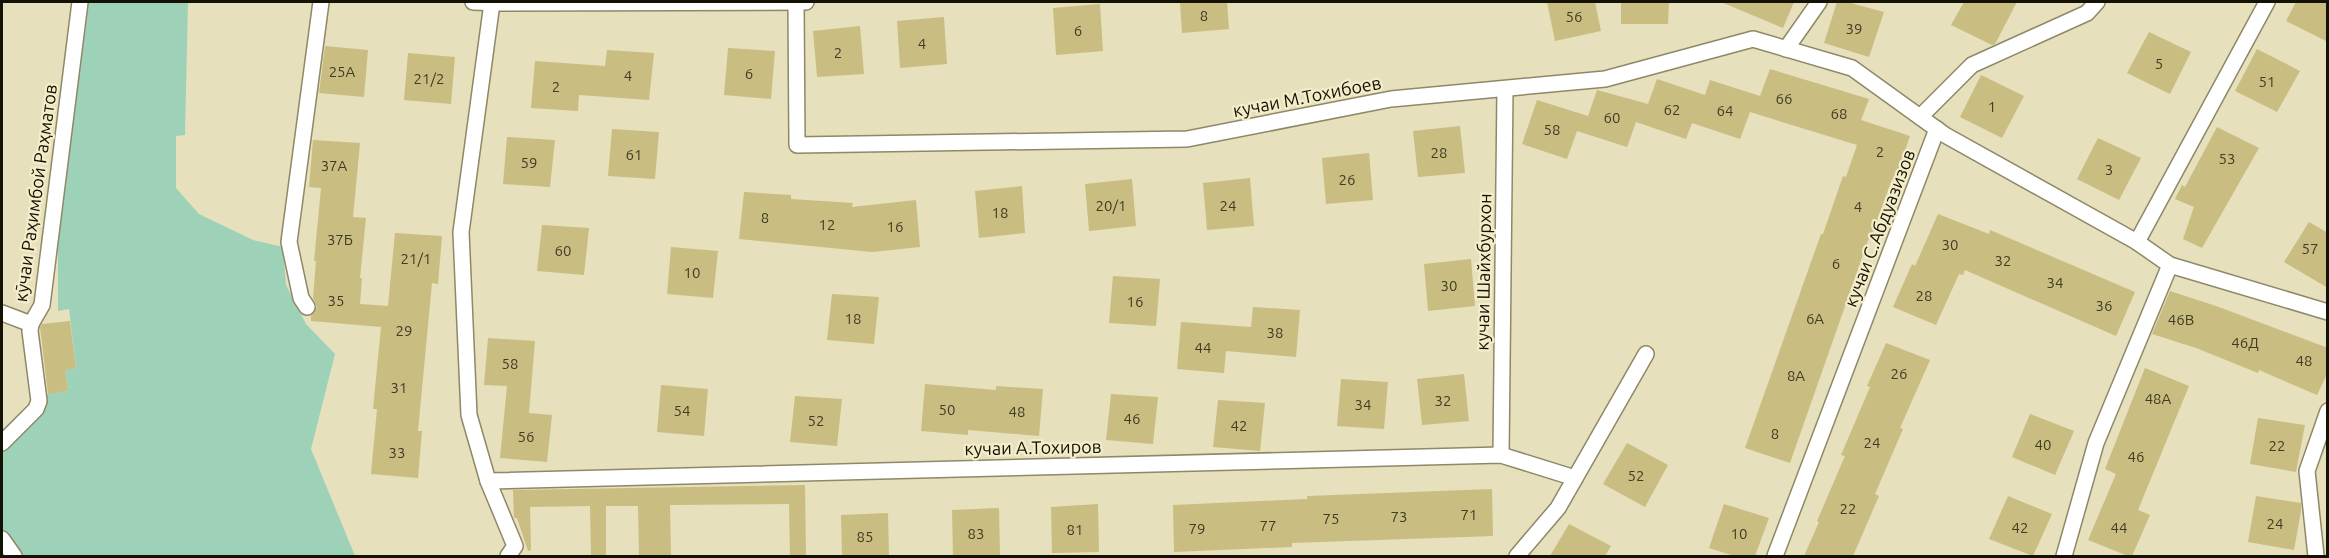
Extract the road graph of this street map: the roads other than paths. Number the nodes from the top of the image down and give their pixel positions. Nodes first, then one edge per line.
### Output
1 (80, 2) edge
2 (321, 2) edge
3 (473, 2) edge
4 (682, 2) edge
5 (801, 2) edge
6 (1819, 2) edge
7 (2097, 2) edge
8 (2267, 2) edge
9 (498, 3) edge
10 (1786, 49) junction
11 (1505, 89) junction
12 (1920, 117) junction
13 (1937, 129) junction
14 (2137, 242) junction
15 (2170, 265) junction
16 (307, 307) dead end
17 (2328, 312) edge
18 (2, 313) edge
19 (31, 324) junction
20 (1646, 354) dead end
21 (2328, 411) edge
22 (2, 443) edge
23 (1501, 455) junction
24 (1575, 478) junction
25 (488, 481) junction
26 (2, 539) edge
27 (514, 553) edge
28 (14, 556) edge
29 (1517, 556) edge
30 (1774, 556) edge
31 (2064, 556) edge
32 (2316, 556) edge

1 - 19 street, кӯчаи Раҳимбой Раҳматов
2 - 16 street
3 - 9 street
4 - 5 street
4 - 9 street
5 - 11 street, кучаи М.Тохибоев
6 - 10 street
7 - 12 street
8 - 14 street
9 - 25 street
10 - 11 street, кучаи М.Тохибоев
10 - 12 street, кучаи М.Тохибоев
11 - 23 street, кучаи Шайхбурхон
12 - 13 street, кучаи М.Тохибоев
13 - 14 street
13 - 30 street, кучаи С.Абдуазизов
14 - 15 street
15 - 17 street
15 - 31 street
18 - 19 street
19 - 22 street, кӯчаи Раҳимбой Раҳматов
20 - 24 street
21 - 32 street
23 - 24 street, кучаи А.Тохиров
23 - 25 street, кучаи А.Тохиров
24 - 29 street
25 - 27 street
26 - 28 street

